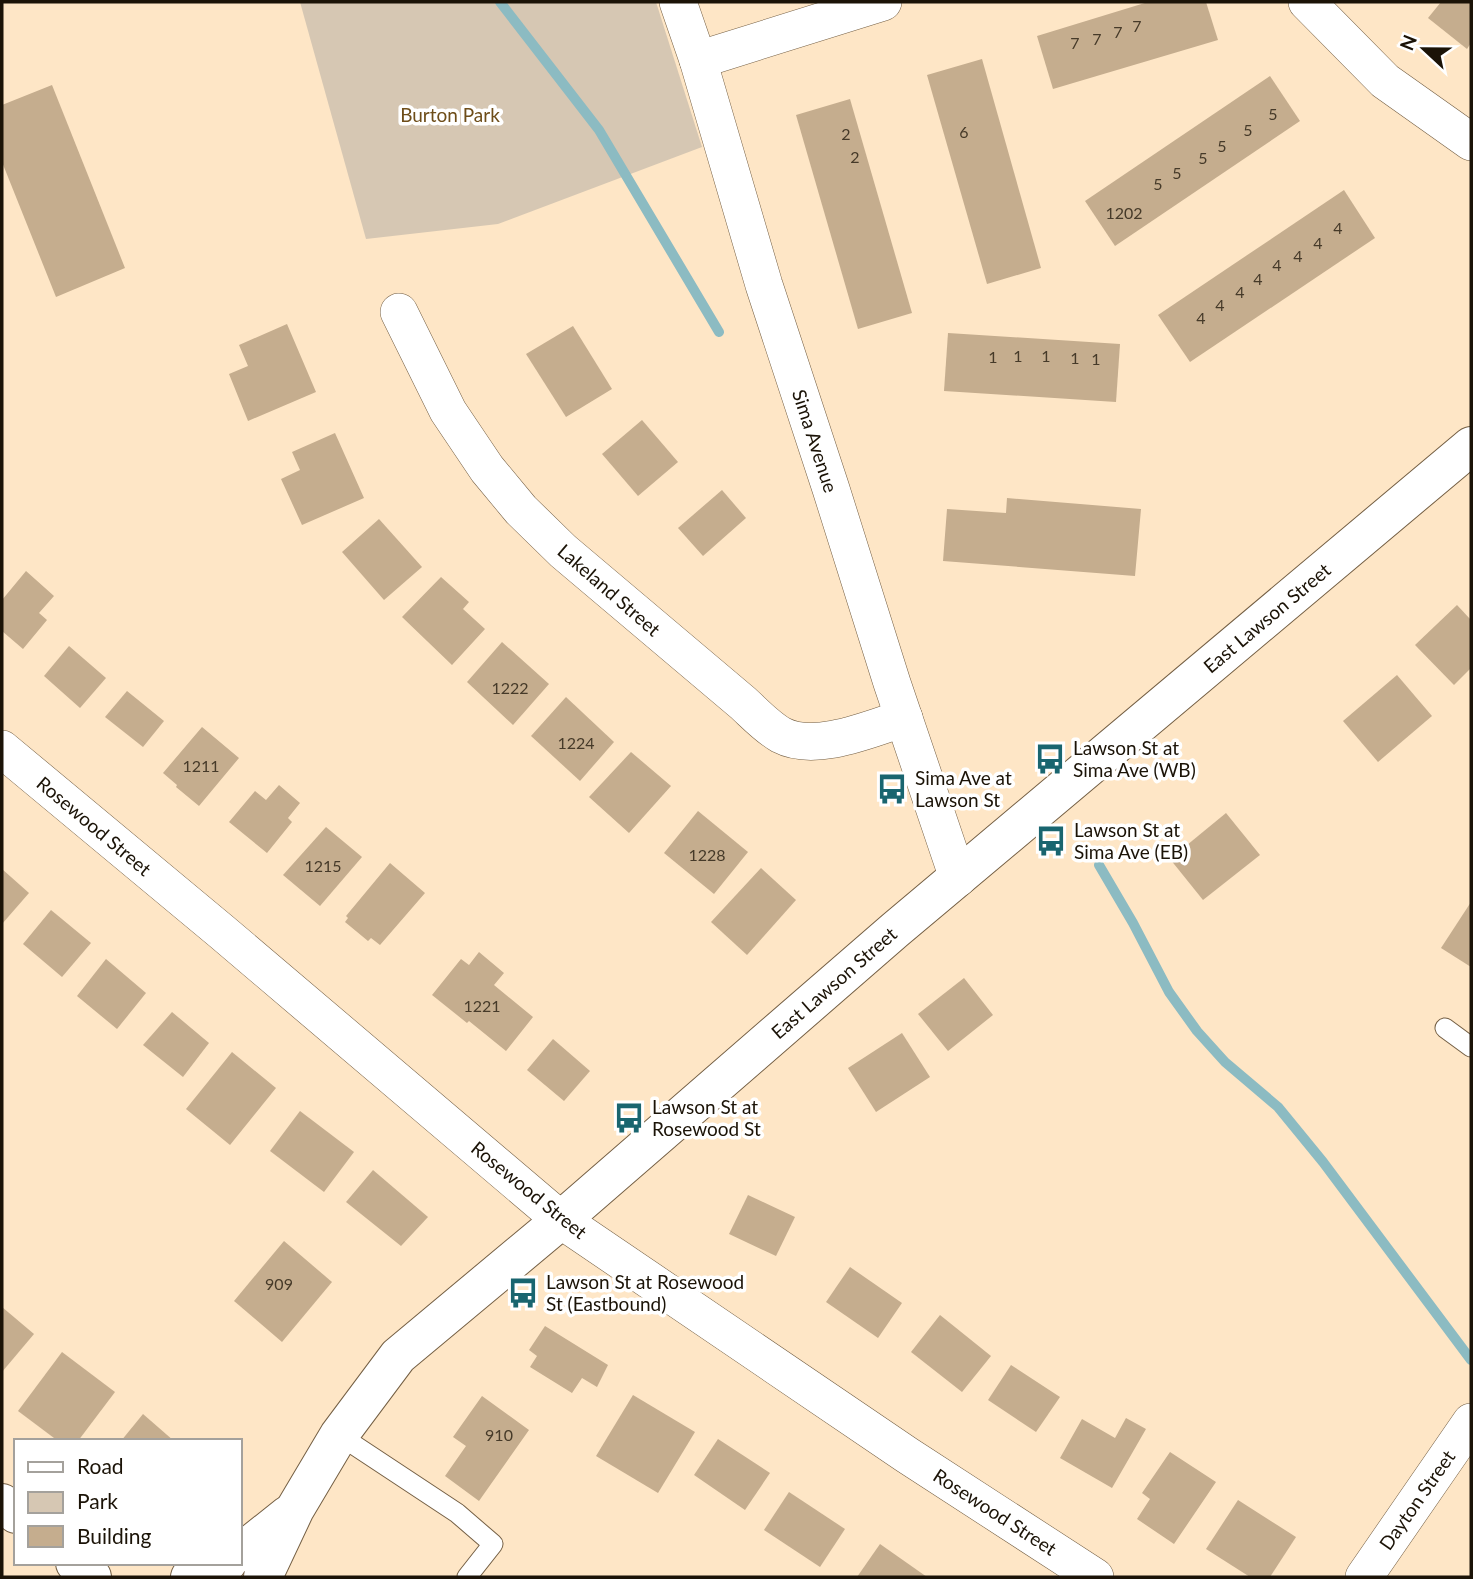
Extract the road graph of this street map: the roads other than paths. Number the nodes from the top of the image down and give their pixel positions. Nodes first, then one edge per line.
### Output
1 (678, 2) edge
2 (883, 2) edge
3 (1307, 2) edge
4 (698, 60) junction
5 (1471, 142) edge
6 (398, 312) dead end
7 (1471, 446) edge
8 (904, 718) junction
9 (2, 749) edge
10 (958, 878) junction
11 (1445, 1028) dead end
12 (1471, 1047) edge
13 (561, 1220) junction
14 (1471, 1422) edge
15 (340, 1435) junction
16 (295, 1509) junction
17 (242, 1551) edge
18 (77, 1565) edge
19 (224, 1565) edge
20 (92, 1577) edge
21 (190, 1577) edge
22 (263, 1577) edge
23 (467, 1577) edge
24 (1095, 1577) edge
25 (1364, 1577) edge

1 - 4 street, Sima Avenue
2 - 4 street
3 - 5 street
4 - 8 street, Sima Avenue
6 - 8 street, Lakeland Street
7 - 10 street, East Lawson Street
8 - 10 street, Sima Avenue
9 - 13 street, Rosewood Street
10 - 13 street, East Lawson Street
11 - 12 lane
13 - 15 street, East Lawson Street
13 - 24 street, Rosewood Street
14 - 25 street, Dayton Street
15 - 16 street, East Lawson Street
15 - 23 lane
16 - 17 street
16 - 22 street, East Lawson Street
18 - 20 street
19 - 21 street

